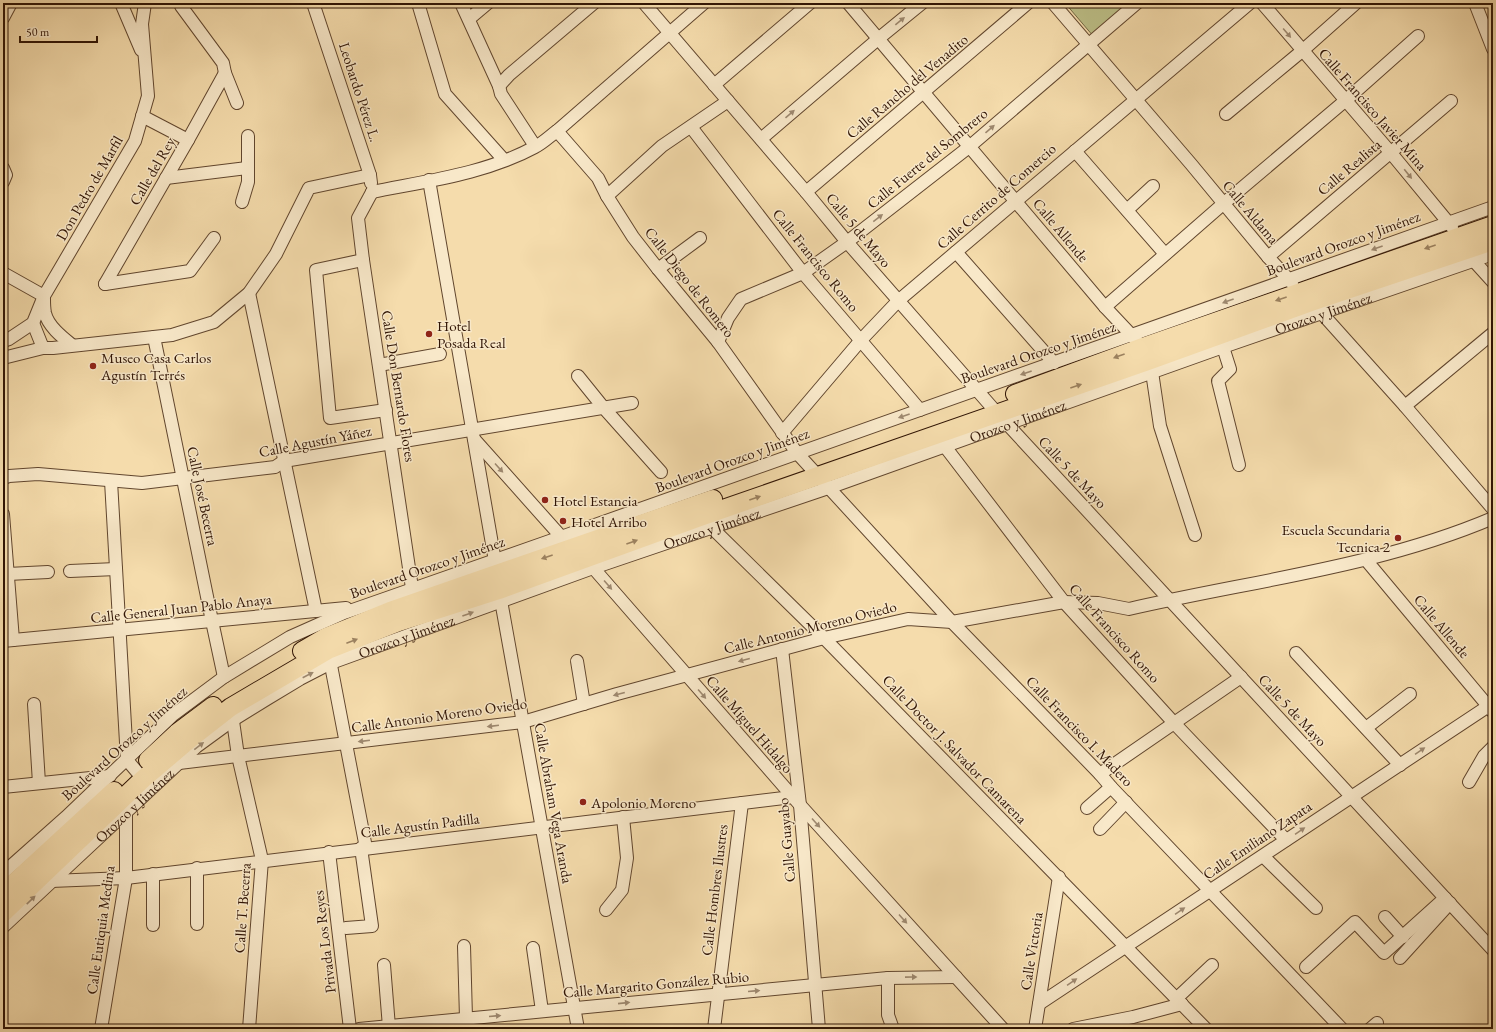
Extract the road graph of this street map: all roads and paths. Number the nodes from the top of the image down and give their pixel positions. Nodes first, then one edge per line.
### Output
1 (11, 3) edge
2 (121, 3) edge
3 (144, 3) edge
4 (313, 3) edge
5 (418, 3) edge
6 (461, 3) edge
7 (488, 3) edge
8 (594, 3) edge
9 (644, 3) edge
10 (704, 3) edge
11 (810, 3) edge
12 (848, 3) edge
13 (922, 3) edge
14 (1028, 3) edge
15 (1053, 3) edge
16 (1137, 3) edge
17 (1250, 3) edge
18 (1262, 3) edge
19 (1356, 3) edge
20 (1475, 3) edge
21 (181, 6) dead end
22 (3, 18) edge
23 (469, 19) junction
24 (669, 32) junction
25 (1418, 36) dead end
26 (878, 39) junction
27 (1088, 45) junction
28 (1493, 49) edge
29 (1302, 51) junction
30 (145, 60) junction
31 (225, 73) junction
32 (714, 85) junction
33 (499, 86) junction
34 (923, 92) junction
35 (1135, 100) junction
36 (1346, 100) junction
37 (728, 101) junction
38 (1451, 101) dead end
39 (237, 103) dead end
40 (1226, 114) dead end
41 (142, 116) junction
42 (691, 127) junction
43 (558, 131) junction
44 (248, 136) dead end
45 (761, 139) junction
46 (188, 140) junction
47 (536, 146) junction
48 (969, 147) junction
49 (1075, 151) junction
50 (1391, 153) junction
51 (504, 160) junction
52 (247, 168) junction
53 (370, 175) junction
54 (166, 178) junction
55 (429, 180) junction
56 (1153, 186) dead end
57 (372, 192) junction
58 (806, 192) junction
59 (608, 196) junction
60 (1015, 200) junction
61 (242, 202) dead end
62 (1223, 204) junction
63 (1493, 208) edge
64 (1127, 210) junction
65 (1448, 222) junction
66 (1493, 225) edge
67 (214, 238) dead end
68 (700, 238) dead end
69 (1493, 241) edge
70 (847, 242) junction
71 (1467, 249) junction
72 (956, 252) junction
73 (1165, 254) junction
74 (1493, 254) edge
75 (1268, 258) junction
76 (363, 260) junction
77 (658, 270) junction
78 (3, 273) edge
79 (803, 273) junction
80 (1288, 280) junction
81 (1493, 282) edge
82 (250, 293) junction
83 (44, 296) junction
84 (898, 301) junction
85 (1312, 302) junction
86 (1105, 307) junction
87 (33, 323) junction
88 (1493, 333) edge
89 (154, 337) junction
90 (861, 340) junction
91 (3, 341) edge
92 (718, 342) junction
93 (72, 345) junction
94 (1223, 347) junction
95 (43, 348) junction
96 (440, 354) dead end
97 (1144, 354) junction
98 (3, 358) edge
99 (1054, 363) junction
100 (379, 365) junction
101 (578, 376) dead end
102 (977, 390) junction
103 (632, 403) dead end
104 (1405, 406) junction
105 (603, 408) junction
106 (386, 410) junction
107 (920, 410) junction
108 (998, 414) junction
109 (782, 433) junction
110 (473, 435) junction
111 (940, 440) junction
112 (391, 444) junction
113 (284, 461) junction
114 (1239, 465) dead end
115 (813, 471) junction
116 (661, 472) dead end
117 (3, 478) edge
118 (183, 478) junction
119 (111, 481) junction
120 (1493, 509) edge
121 (694, 512) junction
122 (3, 514) edge
123 (1493, 518) edge
124 (1195, 535) dead end
125 (578, 553) junction
126 (1366, 560) junction
127 (116, 569) junction
128 (70, 571) dead end
129 (48, 572) dead end
130 (8, 574) junction
131 (498, 582) junction
132 (412, 588) junction
133 (1169, 599) junction
134 (1064, 602) junction
135 (362, 606) junction
136 (316, 610) junction
137 (212, 621) junction
138 (952, 622) junction
139 (120, 630) junction
140 (824, 638) junction
141 (8, 640) edge
142 (782, 649) junction
143 (1296, 653) dead end
144 (329, 657) junction
145 (577, 661) dead end
146 (686, 676) junction
147 (224, 677) junction
148 (1241, 677) junction
149 (1410, 694) dead end
150 (34, 704) dead end
151 (584, 704) junction
152 (1491, 707) edge
153 (232, 714) junction
154 (523, 722) junction
155 (1174, 722) junction
156 (1366, 728) junction
157 (346, 744) junction
158 (1493, 747) edge
159 (238, 756) junction
160 (179, 763) junction
161 (1400, 765) junction
162 (135, 770) junction
163 (1100, 774) junction
164 (110, 776) junction
165 (1469, 782) dead end
166 (39, 783) junction
167 (1111, 787) junction
168 (3, 788) edge
169 (1351, 797) junction
170 (796, 801) junction
171 (1126, 802) junction
172 (742, 803) junction
173 (1087, 808) dead end
174 (126, 812) junction
175 (623, 817) junction
176 (542, 827) junction
177 (1100, 829) dead end
178 (1286, 840) junction
179 (363, 848) junction
180 (329, 852) junction
181 (1263, 856) junction
182 (262, 860) junction
183 (197, 868) junction
184 (3, 873) edge
185 (153, 874) junction
186 (1059, 877) junction
187 (126, 878) junction
188 (51, 881) junction
189 (1211, 890) junction
190 (3, 893) edge
191 (1447, 901) junction
192 (1316, 908) dead end
193 (606, 910) dead end
194 (3, 913) edge
195 (1385, 917) dead end
196 (197, 924) dead end
197 (153, 925) dead end
198 (3, 927) edge
199 (346, 928) dead end
200 (1402, 936) junction
201 (464, 946) dead end
202 (1126, 947) junction
203 (533, 948) dead end
204 (1493, 950) edge
205 (1400, 958) dead end
206 (384, 965) dead end
207 (1212, 965) dead end
208 (1306, 967) dead end
209 (956, 977) junction
210 (888, 978) junction
211 (815, 985) junction
212 (717, 994) junction
213 (1179, 1001) junction
214 (1039, 1004) junction
215 (575, 1008) junction
216 (542, 1012) junction
217 (466, 1018) junction
218 (1134, 1023) edge
219 (389, 1027) junction
220 (412, 1027) edge
221 (101, 1029) edge
222 (248, 1029) edge
223 (350, 1029) edge
224 (359, 1029) edge
225 (578, 1029) edge
226 (714, 1029) edge
227 (819, 1029) edge
228 (893, 1029) edge
229 (1003, 1029) edge
230 (1035, 1029) edge
231 (1073, 1029) edge
232 (1206, 1029) edge
233 (1342, 1029) edge

1 - 22 street
2 - 30 street
3 - 30 street, Don Pedro de Marfil
4 - 53 street, Leobardo Pérez L.
5 - 51 street
6 - 23 street
7 - 23 street
8 - 33 street
9 - 24 street, Calle 5 de Mayo
10 - 24 street
11 - 32 street
12 - 26 street, Calle Allende
26 -> 13 street
14 - 34 street, Calle Rancho del Venadito
15 - 27 street, Calle Aldama
16 - 27 street, Calle Fuerte del Sombrero
17 - 35 street, Calle Cerrito de Comercio
18 -> 29 street, Calle Francisco Javier Mina
19 - 29 street
20 - 28 street
21 - 31 street
23 - 33 street
24 - 32 street, Calle 5 de Mayo
24 - 43 street
25 - 36 street
26 - 34 street, Calle Allende
45 -> 26 street
27 - 35 street, Calle Aldama
48 -> 27 street, Calle Fuerte del Sombrero
29 - 36 street, Calle Francisco Javier Mina
29 - 40 street
30 - 41 street, Don Pedro de Marfil
31 - 39 street
31 - 46 street, Calle del Rey
32 - 37 street, Calle 5 de Mayo
33 - 47 street
34 - 48 street, Calle Allende
34 - 58 street, Calle Rancho del Venadito
35 - 49 street, Calle Cerrito de Comercio
35 - 62 street, Calle Aldama
36 - 50 street, Calle Francisco Javier Mina
36 - 62 street
37 - 42 street
37 - 45 street, Calle 5 de Mayo
38 - 50 street, Calle Realista
41 - 46 street
41 - 83 street, Don Pedro de Marfil
42 - 59 street
42 - 79 street, Calle Francisco Romo
43 - 47 street
43 - 59 street, Calle Diego de Romero
44 - 52 street
45 - 58 street, Calle 5 de Mayo
46 - 54 street, Calle del Rey
47 - 51 street
48 - 60 street, Calle Allende
70 -> 48 street, Calle Fuerte del Sombrero
49 - 60 street, Calle Cerrito de Comercio
49 - 64 street
50 -> 65 street, Calle Francisco Javier Mina
50 - 75 street, Calle Realista
51 - 55 street
52 - 54 street
52 - 61 street
53 - 57 street, Leobardo Pérez L.
53 - 82 street
54 - 67 street, Calle del Rey
55 - 57 street
55 - 110 street, Calle Abraham Vega Aranda
56 - 64 street
57 - 76 street, Calle Don Bernardo Flores
58 - 70 street, Calle 5 de Mayo
59 - 77 street, Calle Diego de Romero
60 - 72 street, Calle Cerrito de Comercio
60 - 86 street, Calle Allende
62 - 73 street
62 - 75 street, Calle Aldama
63 - 65 street, Boulevard Orozco y Jiménez
64 - 73 street
65 - 71 street, Calle Francisco Javier Mina
65 -> 80 street, Boulevard Orozco y Jiménez
66 - 71 highway, Orozco y Jiménez
68 - 77 street
69 - 71 highway, Orozco y Jiménez
70 - 79 street, Calle Fuerte del Sombrero
70 - 84 street, Calle 5 de Mayo
71 - 74 street, Orozco y Jiménez
71 - 81 street, Calle Francisco Javier Mina
71 - 85 highway, Orozco y Jiménez
72 - 84 street, Calle Cerrito de Comercio
72 - 99 street
73 - 86 street
75 - 80 street, Calle Aldama
76 - 100 street, Calle Don Bernardo Flores
76 - 106 street
77 - 92 street, Calle Diego de Romero
78 - 83 street
79 - 90 street, Calle Francisco Romo
79 - 92 street, Calle Fuerte del Sombrero
80 - 85 street, Calle Aldama
80 -> 97 street, Boulevard Orozco y Jiménez
82 - 89 street
82 - 113 street
83 - 87 street, Don Pedro de Marfil
83 - 93 street
84 - 90 street, Calle Cerrito de Comercio
84 - 102 street, Calle 5 de Mayo
85 - 94 street, Orozco y Jiménez
85 - 97 highway, Orozco y Jiménez
85 - 104 street, Calle Aldama
86 - 97 street, Calle Allende
87 - 91 street
87 - 95 street
88 - 104 street
89 - 93 street
89 - 118 street, Calle José Becerra
90 - 107 street, Calle Francisco Romo
90 - 109 street, Calle Cerrito de Comercio
92 - 109 street, Calle Diego de Romero
93 - 95 street
94 - 97 street, Orozco y Jiménez
94 - 114 street
95 - 98 street
96 - 100 street
97 - 99 street, Boulevard Orozco y Jiménez
97 - 108 highway, Orozco y Jiménez
97 - 124 street
99 -> 102 street, Boulevard Orozco y Jiménez
100 - 106 street, Calle Don Bernardo Flores
101 - 105 street
102 - 107 street, Boulevard Orozco y Jiménez
102 - 108 street, Calle 5 de Mayo
103 - 105 street, Calle Agustín Yáñez
104 - 120 street, Calle Aldama
105 - 110 street, Calle Agustín Yáñez
105 - 116 street
106 - 112 street, Calle Don Bernardo Flores
107 -> 115 street, Boulevard Orozco y Jiménez
108 - 111 highway, Orozco y Jiménez
108 - 115 highway, Orozco y Jiménez
108 - 133 street, Calle 5 de Mayo
109 - 115 street, Calle Diego de Romero
110 - 112 street, Calle Agustín Yáñez
110 -> 125 street, Calle Miguel Hidalgo
110 - 131 street, Calle Abraham Vega Aranda
111 - 115 highway, Orozco y Jiménez
111 - 134 street, Calle Francisco Romo
112 - 113 street, Calle Agustín Yáñez
112 - 132 street, Calle Don Bernardo Flores
113 - 118 street, Calle Agustín Yáñez
113 - 136 street
115 - 121 highway, Orozco y Jiménez
115 - 121 street, Boulevard Orozco y Jiménez
115 - 138 street, Calle Francisco I. Madero
117 - 119 street, Calle Agustín Yáñez
118 - 119 street, Calle Agustín Yáñez
118 - 137 street, Calle José Becerra
119 - 127 street
121 - 125 highway, Orozco y Jiménez
121 - 125 street, Boulevard Orozco y Jiménez
121 - 140 street, Calle Doctor J. Salvador Camarena
122 - 130 street
123 - 126 street, Calle Antonio Moreno Oviedo
125 - 131 highway, Orozco y Jiménez
125 -> 131 street, Boulevard Orozco y Jiménez
125 -> 146 street, Calle Miguel Hidalgo
126 - 133 street, Calle Antonio Moreno Oviedo
126 - 152 street, Calle Allende
127 - 128 street
127 - 139 street
129 - 130 street
130 - 141 street
131 - 132 street, Boulevard Orozco y Jiménez
144 -> 131 highway, Orozco y Jiménez
131 - 154 street, Calle Abraham Vega Aranda
131 - 162 highway, Orozco y Jiménez
132 - 135 street, Boulevard Orozco y Jiménez
133 - 134 street, Calle Antonio Moreno Oviedo
133 - 148 street, Calle 5 de Mayo
134 - 138 street, Calle Antonio Moreno Oviedo
134 - 155 street, Calle Francisco Romo
135 - 136 street, Calle General Juan Pablo Anaya
135 - 147 street, Boulevard Orozco y Jiménez
136 - 137 street, Calle General Juan Pablo Anaya
137 - 139 street, Calle General Juan Pablo Anaya
137 - 147 street, Calle José Becerra
138 - 140 street, Calle Antonio Moreno Oviedo
138 - 163 street, Calle Francisco I. Madero
139 - 141 street, Calle General Juan Pablo Anaya
139 - 162 street
140 - 142 street, Calle Antonio Moreno Oviedo
140 - 186 street, Calle Doctor J. Salvador Camarena
142 -> 146 street, Calle Antonio Moreno Oviedo
142 - 170 street, Calle Guayabo
143 - 156 street
153 -> 144 highway, Orozco y Jiménez
144 - 157 street
145 - 151 street
146 -> 151 street, Calle Antonio Moreno Oviedo
146 -> 170 street, Calle Miguel Hidalgo
147 - 162 street, Boulevard Orozco y Jiménez
148 - 155 street
148 - 169 street, Calle 5 de Mayo
149 - 156 street
150 - 166 street
151 - 154 street, Calle Antonio Moreno Oviedo
161 -> 152 street, Calle Emiliano Zapata
153 - 159 street, Calle T. Becerra
160 -> 153 street, Orozco y Jiménez
153 - 162 highway, Orozco y Jiménez
154 -> 157 street, Calle Antonio Moreno Oviedo
154 - 176 street, Calle Abraham Vega Aranda
155 - 163 street
155 - 178 street, Calle Francisco Romo
156 - 161 street
157 - 159 street, Calle Antonio Moreno Oviedo
157 - 179 street
158 - 165 street
159 - 160 street, Calle Antonio Moreno Oviedo
159 - 182 street, Calle T. Becerra
160 - 174 street, Orozco y Jiménez
161 - 169 street, Calle Emiliano Zapata
162 - 164 street, Boulevard Orozco y Jiménez
162 - 190 highway, Orozco y Jiménez
162 - 194 highway, Orozco y Jiménez
163 - 167 street, Calle Francisco I. Madero
164 - 166 street
164 - 184 street, Boulevard Orozco y Jiménez
166 - 168 street
167 - 171 street, Calle Francisco I. Madero
167 - 173 street
178 -> 169 street, Calle Emiliano Zapata
169 - 191 street, Calle 5 de Mayo
170 - 172 street, Calle Agustín Padilla
170 -> 209 street, Calle Miguel Hidalgo
170 - 211 street, Calle Guayabo
171 - 177 street
171 - 189 street, Calle Francisco I. Madero
172 - 175 street, Calle Agustín Padilla
172 - 212 street, Calle Hombres Ilustres
174 - 187 street, Calle Eutiquia Medina
174 - 188 street, Orozco y Jiménez
175 - 176 street, Calle Agustín Padilla
175 - 193 street
176 - 179 street, Calle Agustín Padilla
176 - 215 street, Calle Abraham Vega Aranda
178 - 181 street, Calle Emiliano Zapata
179 - 180 street, Calle Agustín Padilla
179 - 199 street
180 - 182 street, Calle Agustín Padilla
180 - 223 street, Privada Los Reyes
181 - 189 street, Calle Emiliano Zapata
181 - 192 street
182 - 183 street, Calle Agustín Padilla
182 - 222 street, Calle T. Becerra
183 - 185 street, Calle Agustín Padilla
183 - 196 street
185 - 187 street, Calle Agustín Padilla
185 - 197 street
186 - 202 street, Calle Doctor J. Salvador Camarena
186 - 214 street, Calle Victoria
187 - 188 street, Calle Agustín Padilla
187 - 221 street, Calle Eutiquia Medina
198 -> 188 street, Orozco y Jiménez
202 -> 189 street, Calle Emiliano Zapata
189 - 233 street, Calle Francisco I. Madero
191 - 200 street
191 - 204 street, Calle 5 de Mayo
191 - 205 street
195 - 200 street
200 - 208 street
201 - 217 street
202 - 213 street, Calle Doctor J. Salvador Camarena
214 -> 202 street, Calle Emiliano Zapata
203 - 216 street
206 - 219 street
207 - 213 street
210 -> 209 street, Calle Margarito González Rubio
209 - 229 street, Calle Miguel Hidalgo
210 - 211 street, Calle Margarito González Rubio
210 - 228 street
212 -> 211 street, Calle Margarito González Rubio
211 - 227 street, Calle Guayabo
215 -> 212 street, Calle Margarito González Rubio
212 - 226 street, Calle Hombres Ilustres
213 - 218 street
213 - 232 street, Calle Doctor J. Salvador Camarena
214 - 230 street, Calle Victoria
215 - 216 street, Calle Margarito González Rubio
215 - 225 street, Calle Abraham Vega Aranda
217 -> 216 street, Calle Margarito González Rubio
217 - 220 street, Calle Margarito González Rubio
218 - 231 street
219 - 220 street, Calle Margarito González Rubio
219 - 224 street, Calle Margarito González Rubio

